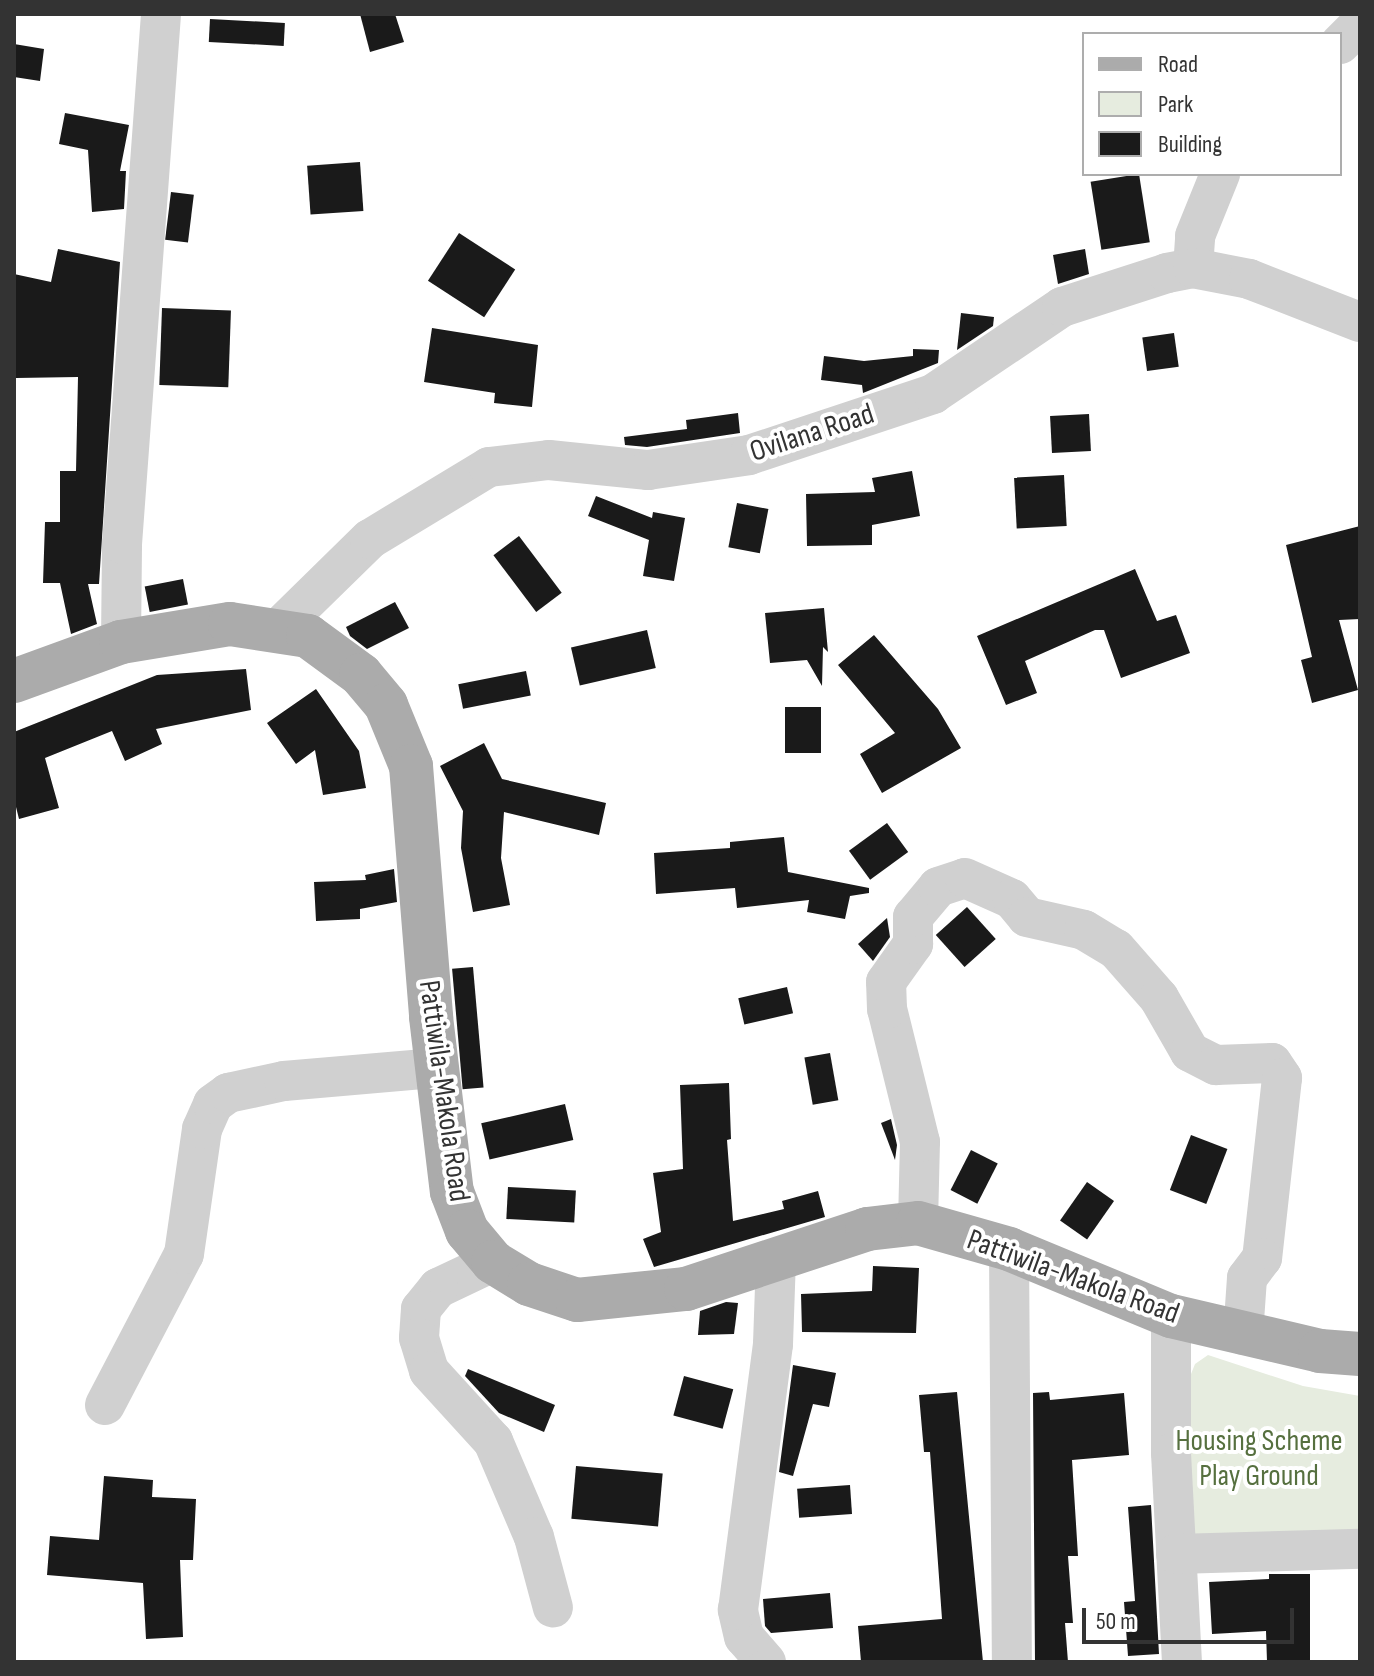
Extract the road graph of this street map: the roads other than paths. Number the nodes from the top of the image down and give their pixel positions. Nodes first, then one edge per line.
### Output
1 (161, 14) edge
2 (1360, 24) edge
3 (1342, 42) edge
4 (1219, 176) edge
5 (1193, 268) junction
6 (1360, 322) edge
7 (279, 628) junction
8 (121, 642) junction
9 (14, 681) edge
10 (436, 1068) junction
11 (918, 1223) junction
12 (1009, 1249) junction
13 (776, 1260) junction
14 (493, 1262) junction
15 (1171, 1316) junction
16 (1243, 1335) junction
17 (1360, 1354) edge
18 (105, 1405) dead end
19 (1360, 1549) edge
20 (1176, 1554) junction
21 (553, 1608) dead end
22 (766, 1662) edge
23 (1012, 1662) edge
24 (1182, 1662) edge

1 - 8 street
2 - 3 street
4 - 5 street
5 - 6 street, Ovilana Road
5 - 7 street, Ovilana Road
7 - 8 main road, Pattiwila-Makola Road
7 - 10 main road, Pattiwila-Makola Road
8 - 9 main road, Pattiwila-Makola Road
10 - 14 main road, Pattiwila-Makola Road
10 - 18 street
11 - 12 main road, Pattiwila-Makola Road
11 - 13 main road, Pattiwila-Makola Road
11 - 16 street
12 - 15 main road, Pattiwila-Makola Road
12 - 23 street
13 - 14 main road, Pattiwila-Makola Road
13 - 22 street
14 - 21 street
15 - 16 main road, Pattiwila-Makola Road
15 - 20 street
16 - 17 main road, Pattiwila-Makola Road
19 - 20 street
20 - 24 street

